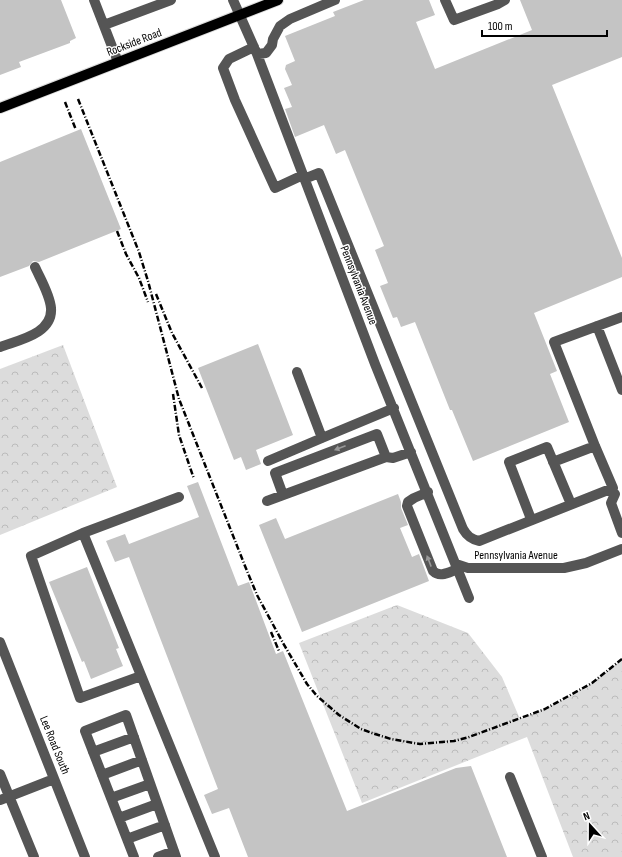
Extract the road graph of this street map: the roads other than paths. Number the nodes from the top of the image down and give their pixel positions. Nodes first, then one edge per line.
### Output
1 (94, 0) edge
2 (171, 0) edge
3 (233, 0) edge
4 (278, 0) edge
5 (335, 0) edge
6 (444, 0) edge
7 (505, 0) edge
8 (320, 3) edge
9 (239, 15) junction
10 (104, 25) junction
11 (255, 51) junction
12 (118, 62) junction
13 (0, 108) edge
14 (304, 177) junction
15 (36, 267) dead end
16 (622, 317) edge
17 (597, 326) junction
18 (0, 347) edge
19 (297, 372) dead end
20 (622, 390) edge
21 (394, 408) junction
22 (322, 438) junction
23 (595, 446) junction
24 (411, 452) junction
25 (386, 457) junction
26 (268, 461) dead end
27 (553, 462) junction
28 (618, 490) edge
29 (428, 492) junction
30 (283, 495) junction
31 (179, 497) dead end
32 (267, 501) dead end
33 (570, 504) junction
34 (531, 519) junction
35 (84, 533) junction
36 (622, 533) edge
37 (622, 549) edge
38 (457, 567) junction
39 (469, 598) dead end
40 (1, 648) edge
41 (141, 676) junction
42 (134, 737) junction
43 (93, 752) junction
44 (142, 760) junction
45 (0, 774) edge
46 (102, 775) junction
47 (510, 777) dead end
48 (54, 779) junction
49 (150, 784) junction
50 (10, 796) junction
51 (111, 798) junction
52 (0, 800) edge
53 (158, 804) junction
54 (118, 818) junction
55 (165, 826) junction
56 (127, 840) junction
57 (175, 854) edge
58 (34, 857) edge
59 (85, 857) edge
60 (134, 857) edge
61 (158, 857) edge
62 (215, 857) edge
63 (542, 857) edge

1 - 10 street
2 - 10 street
3 - 9 street, Pennsylvania Avenue
4 - 9 main road, Rockside Road
5 - 8 street
6 - 7 street
8 - 11 street
9 - 11 street, Pennsylvania Avenue
9 - 12 main road, Rockside Road
10 - 12 street
11 - 14 street, Pennsylvania Avenue
11 - 14 street
12 - 13 main road, Rockside Road
14 - 21 street, Pennsylvania Avenue
14 - 34 street
15 - 18 street
16 - 17 street
17 - 20 street
17 - 23 street
19 - 22 street
21 - 22 street
21 - 24 street, Pennsylvania Avenue
22 - 26 street
23 - 27 street
23 - 28 street
24 - 25 street
24 - 29 street, Pennsylvania Avenue
25 - 30 street
25 -> 30 street
27 - 33 street
27 - 34 street
28 - 33 street
28 - 36 street
29 - 38 street, Pennsylvania Avenue
38 -> 29 street
30 - 32 street
31 - 35 street
33 - 34 street
35 - 41 street
35 - 41 street
37 - 38 street, Pennsylvania Avenue
38 - 39 street, Pennsylvania Avenue
40 - 48 street, Lee Road South
41 - 62 street
42 - 43 street
42 - 43 street
42 - 44 street
43 - 46 street
44 - 46 street
44 - 49 street
45 - 50 street
46 - 51 street
47 - 63 street
48 - 50 street
48 - 59 street, Lee Road South
49 - 51 street
49 - 53 street
50 - 52 street
50 - 58 street
51 - 54 street
53 - 54 street
53 - 55 street
54 - 56 street
55 - 56 street
55 - 57 street
56 - 60 street
57 - 61 street

